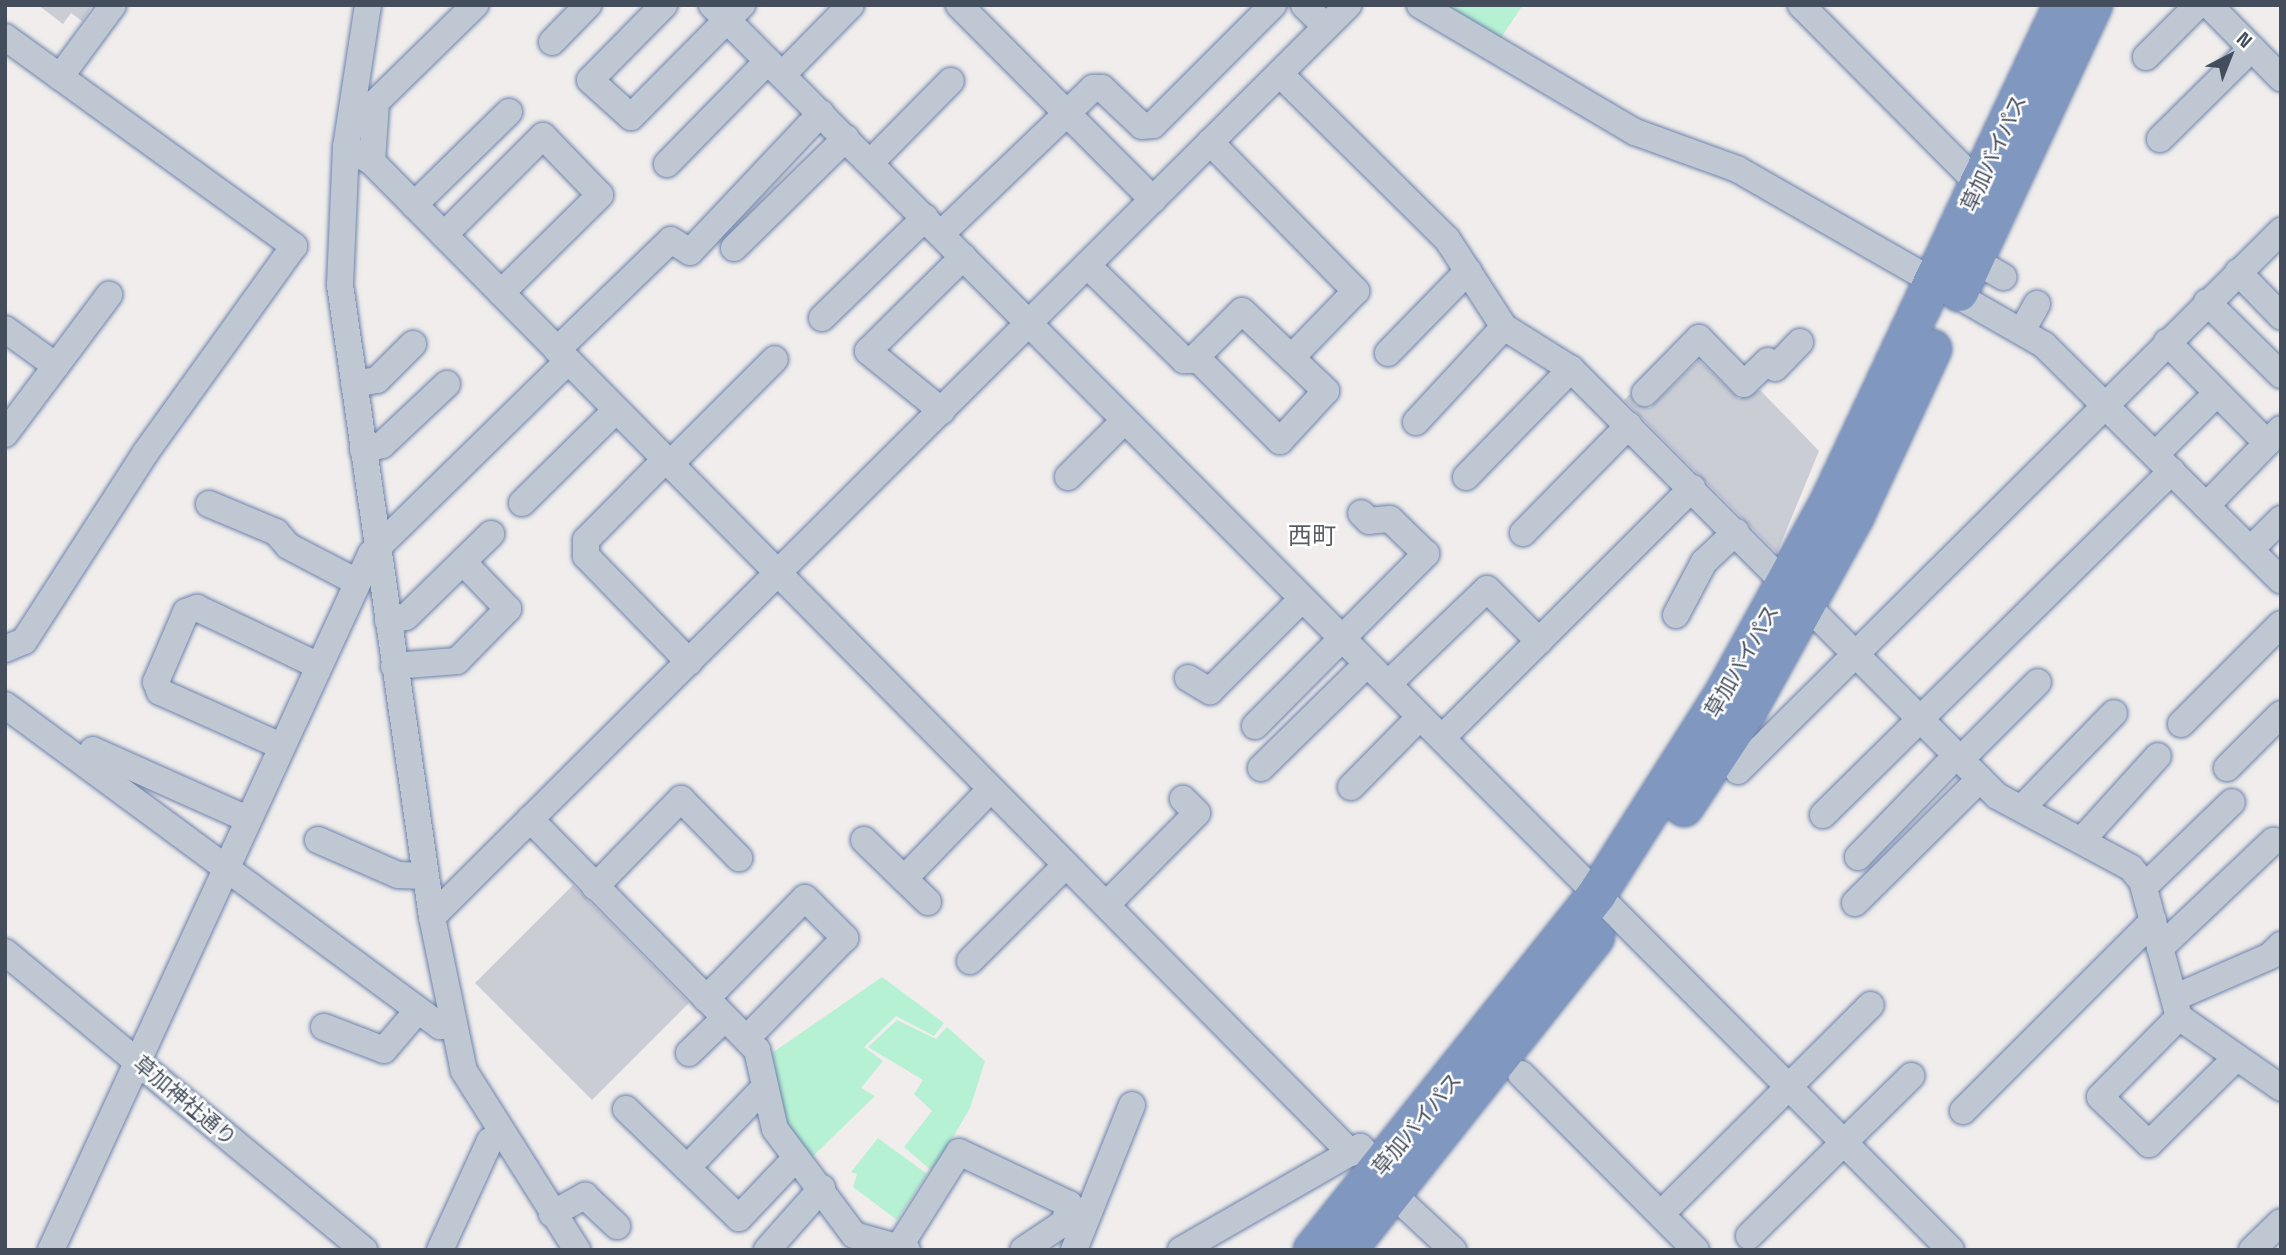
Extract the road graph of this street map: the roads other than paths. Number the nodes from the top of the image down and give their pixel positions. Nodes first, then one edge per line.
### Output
1 (113, 5) edge
2 (368, 5) edge
3 (475, 5) edge
4 (588, 5) edge
5 (664, 5) edge
6 (851, 5) edge
7 (960, 5) edge
8 (1273, 5) edge
9 (1304, 5) edge
10 (1348, 5) edge
11 (1420, 5) edge
12 (1801, 5) edge
13 (2063, 5) edge
14 (2093, 5) edge
15 (2198, 5) edge
16 (2209, 5) edge
17 (727, 10) edge
18 (1326, 27) junction
19 (5, 37) edge
20 (552, 42) dead end
21 (2252, 48) junction
22 (2146, 57) dead end
23 (775, 68) junction
24 (1280, 74) junction
25 (60, 77) junction
26 (2281, 78) edge
27 (951, 80) dead end
28 (509, 112) dead end
29 (821, 113) junction
30 (1067, 114) junction
31 (846, 138) junction
32 (2160, 139) dead end
33 (1210, 142) junction
34 (346, 147) junction
35 (372, 162) junction
36 (870, 163) junction
37 (667, 164) dead end
38 (1979, 184) junction
39 (1153, 200) junction
40 (414, 205) junction
41 (933, 226) junction
42 (2281, 231) edge
43 (444, 235) junction
44 (734, 248) dead end
45 (963, 257) junction
46 (1087, 265) junction
47 (1468, 271) junction
48 (2238, 272) junction
49 (1968, 278) junction
50 (501, 293) junction
51 (109, 295) dead end
52 (2207, 302) junction
53 (2037, 304) dead end
54 (2281, 316) edge
55 (822, 318) dead end
56 (1030, 325) junction
57 (1504, 327) junction
58 (5, 329) edge
59 (2022, 331) junction
60 (1800, 342) dead end
61 (2167, 342) junction
62 (413, 345) dead end
63 (1388, 353) dead end
64 (563, 356) junction
65 (1196, 357) junction
66 (1291, 358) junction
67 (775, 359) dead end
68 (56, 366) junction
69 (1571, 369) junction
70 (2281, 375) edge
71 (354, 384) junction
72 (447, 384) dead end
73 (1645, 393) dead end
74 (2217, 393) junction
75 (2104, 403) junction
76 (616, 410) junction
77 (942, 411) junction
78 (1124, 421) junction
79 (1416, 422) dead end
80 (1629, 425) junction
81 (5, 434) edge
82 (2274, 436) edge
83 (363, 450) junction
84 (668, 462) junction
85 (2164, 462) junction
86 (1068, 477) dead end
87 (1466, 477) dead end
88 (1692, 488) junction
89 (522, 503) dead end
90 (209, 504) dead end
91 (2206, 506) junction
92 (1361, 513) dead end
93 (2281, 519) edge
94 (1736, 532) junction
95 (1523, 533) dead end
96 (491, 534) dead end
97 (377, 546) junction
98 (2250, 550) junction
99 (463, 562) junction
100 (780, 573) junction
101 (2281, 580) edge
102 (357, 582) junction
103 (1797, 592) junction
104 (1302, 599) junction
105 (1676, 615) dead end
106 (388, 621) junction
107 (2281, 624) edge
108 (1342, 639) junction
109 (1539, 641) junction
110 (5, 649) edge
111 (1855, 654) junction
112 (689, 662) junction
113 (1367, 664) junction
114 (319, 666) junction
115 (394, 666) junction
116 (1188, 678) dead end
117 (2038, 682) dead end
118 (1388, 684) junction
119 (5, 705) edge
120 (2114, 713) dead end
121 (2281, 714) edge
122 (1420, 717) junction
123 (1919, 721) junction
124 (2181, 724) dead end
125 (1255, 726) dead end
126 (1441, 738) junction
127 (281, 746) junction
128 (110, 753) dead end
129 (2158, 756) dead end
130 (1958, 758) junction
131 (1262, 768) dead end
132 (2227, 768) dead end
133 (1738, 771) dead end
134 (1980, 779) junction
135 (1351, 787) dead end
136 (991, 789) junction
137 (1183, 799) dead end
138 (2232, 802) dead end
139 (2022, 808) junction
140 (1823, 815) dead end
141 (247, 819) junction
142 (530, 819) junction
143 (318, 840) dead end
144 (864, 840) dead end
145 (2082, 840) junction
146 (2273, 841) dead end
147 (1858, 857) dead end
148 (739, 858) dead end
149 (1066, 865) junction
150 (226, 868) junction
151 (425, 876) junction
152 (904, 879) junction
153 (595, 887) junction
154 (2144, 887) junction
155 (928, 902) dead end
156 (1605, 902) junction
157 (1855, 904) dead end
158 (1106, 905) junction
159 (432, 917) junction
160 (2153, 921) junction
161 (2281, 945) edge
162 (2160, 948) junction
163 (5, 952) edge
164 (970, 961) dead end
165 (706, 999) junction
166 (1871, 1005) dead end
167 (2177, 1007) junction
168 (418, 1010) junction
169 (724, 1018) junction
170 (450, 1026) junction
171 (324, 1027) dead end
172 (746, 1039) junction
173 (689, 1053) dead end
174 (2236, 1058) junction
175 (136, 1061) junction
176 (1521, 1074) dead end
177 (1911, 1076) dead end
178 (765, 1087) junction
179 (1789, 1087) junction
180 (2281, 1088) edge
181 (1132, 1105) dead end
182 (626, 1109) dead end
183 (1963, 1111) dead end
184 (503, 1133) junction
185 (1844, 1142) junction
186 (796, 1158) junction
187 (687, 1168) junction
188 (1375, 1171) junction
189 (822, 1188) junction
190 (552, 1214) junction
191 (1661, 1214) junction
192 (2281, 1222) edge
193 (617, 1226) dead end
194 (1749, 1236) dead end
195 (868, 1245) edge
196 (903, 1249) edge
197 (51, 1250) edge
198 (364, 1250) edge
199 (440, 1250) edge
200 (577, 1250) edge
201 (767, 1250) edge
202 (1023, 1250) edge
203 (1074, 1250) edge
204 (1181, 1250) edge
205 (1313, 1250) edge
206 (1347, 1250) edge
207 (1453, 1250) edge
208 (1696, 1250) edge
209 (1951, 1250) edge
210 (2252, 1250) edge

1 - 25 street
2 - 34 street
3 - 35 street
4 - 20 street
5 - 17 street
6 - 23 street
7 - 30 street
8 - 30 street
9 - 18 street
10 - 18 street
11 - 49 street
12 - 38 street
13 - 38 highway, 草加バイパス
14 - 49 highway, 草加バイパス
15 - 22 street
16 - 21 street
17 - 23 street
18 - 24 street
19 - 25 street
21 - 26 street
21 - 32 street
23 - 29 street
23 - 37 street
24 - 33 street
24 - 47 street
25 - 110 street
27 - 36 street
28 - 40 street
29 - 31 street
29 - 64 street
30 - 39 street
30 - 41 street
31 - 36 street
31 - 44 street
33 - 39 street
33 - 66 street
34 - 35 street
34 - 71 street
35 - 40 street
36 - 41 street
38 - 49 highway, 草加バイパス
39 - 46 street
40 - 43 street
41 - 45 street
41 - 55 street
42 - 48 street
43 - 50 street
43 - 50 street
45 - 56 street
45 - 77 street
46 - 56 street
46 - 65 street
47 - 57 street
47 - 63 street
48 - 52 street
48 - 54 street
49 - 59 street
49 - 103 highway, 草加バイパス
49 - 103 highway, 草加バイパス
50 - 64 street
51 - 68 street
52 - 61 street
52 - 70 street
53 - 59 street
56 - 77 street
56 - 78 street
57 - 69 street
57 - 79 street
58 - 68 street
59 - 75 street
60 - 73 street
61 - 74 street
61 - 75 street
62 - 71 street
64 - 76 street
64 - 97 street
65 - 66 street
65 - 66 street
67 - 84 street
68 - 81 street
69 - 80 street
69 - 87 street
71 - 83 street
72 - 83 street
74 - 82 street
74 - 85 street
75 - 85 street
75 - 111 street
76 - 84 street
76 - 89 street
77 - 100 street
78 - 86 street
78 - 104 street
80 - 88 street
80 - 95 street
82 - 91 street
83 - 97 street
84 - 100 street
84 - 112 street
85 - 91 street
85 - 123 street
88 - 94 street
88 - 109 street
90 - 102 street
91 - 98 street
92 - 108 street
93 - 98 street
94 - 103 street
94 - 105 street
96 - 99 street
97 - 102 street
97 - 106 street
98 - 101 street
99 - 106 street
99 - 115 street
100 - 112 street
100 - 136 street
102 - 114 street
103 - 111 street
103 - 156 highway, 草加バイパス
103 - 156 highway, 草加バイパス
104 - 108 street
104 - 116 street
106 - 115 street
107 - 124 street
108 - 113 street
108 - 125 street
109 - 118 street
109 - 126 street
111 - 123 street
111 - 133 street
112 - 142 street
113 - 118 street
113 - 131 street
114 - 127 street
114 - 127 street
115 - 151 street
117 - 130 street
118 - 122 street
119 - 150 street
120 - 139 street
121 - 132 street
122 - 126 street
122 - 135 street
123 - 130 street
123 - 140 street
126 - 156 street
127 - 141 street
128 - 141 street
129 - 145 street
130 - 134 street
130 - 147 street
134 - 139 street
134 - 157 street
136 - 149 street
136 - 152 street
137 - 158 street
138 - 154 street
139 - 145 street
141 - 150 street
142 - 153 street
142 - 159 street
143 - 151 street
144 - 152 street
145 - 154 street
146 - 162 street
148 - 153 street
149 - 158 street
149 - 164 street
150 - 168 street
150 - 175 street
151 - 159 street
152 - 155 street
153 - 165 street
154 - 160 street
156 - 179 street
156 - 188 highway, 草加バイパス
158 - 188 street
159 - 170 street
160 - 162 street
160 - 183 street
161 - 167 street
162 - 167 street
163 - 175 street, 草加神社通り
165 - 169 street
165 - 172 street
166 - 179 street
167 - 174 street
167 - 174 street
168 - 170 street
168 - 171 street
169 - 172 street
169 - 173 street
170 - 184 street
172 - 178 street
174 - 180 street
175 - 197 street
175 - 198 street, 草加神社通り
176 - 191 street
177 - 185 street
178 - 186 street
178 - 187 street
179 - 185 street
179 - 191 street
181 - 203 street
182 - 187 street
184 - 190 street
184 - 199 street
185 - 194 street
185 - 209 street
186 - 187 street
186 - 189 street
188 - 204 street
188 - 205 highway, 草加バイパス
188 - 206 highway, 草加バイパス
188 - 207 street
189 - 195 street
189 - 201 street
190 - 193 street
190 - 200 street
191 - 208 street
192 - 210 street
195 - 196 street
196 - 202 street

